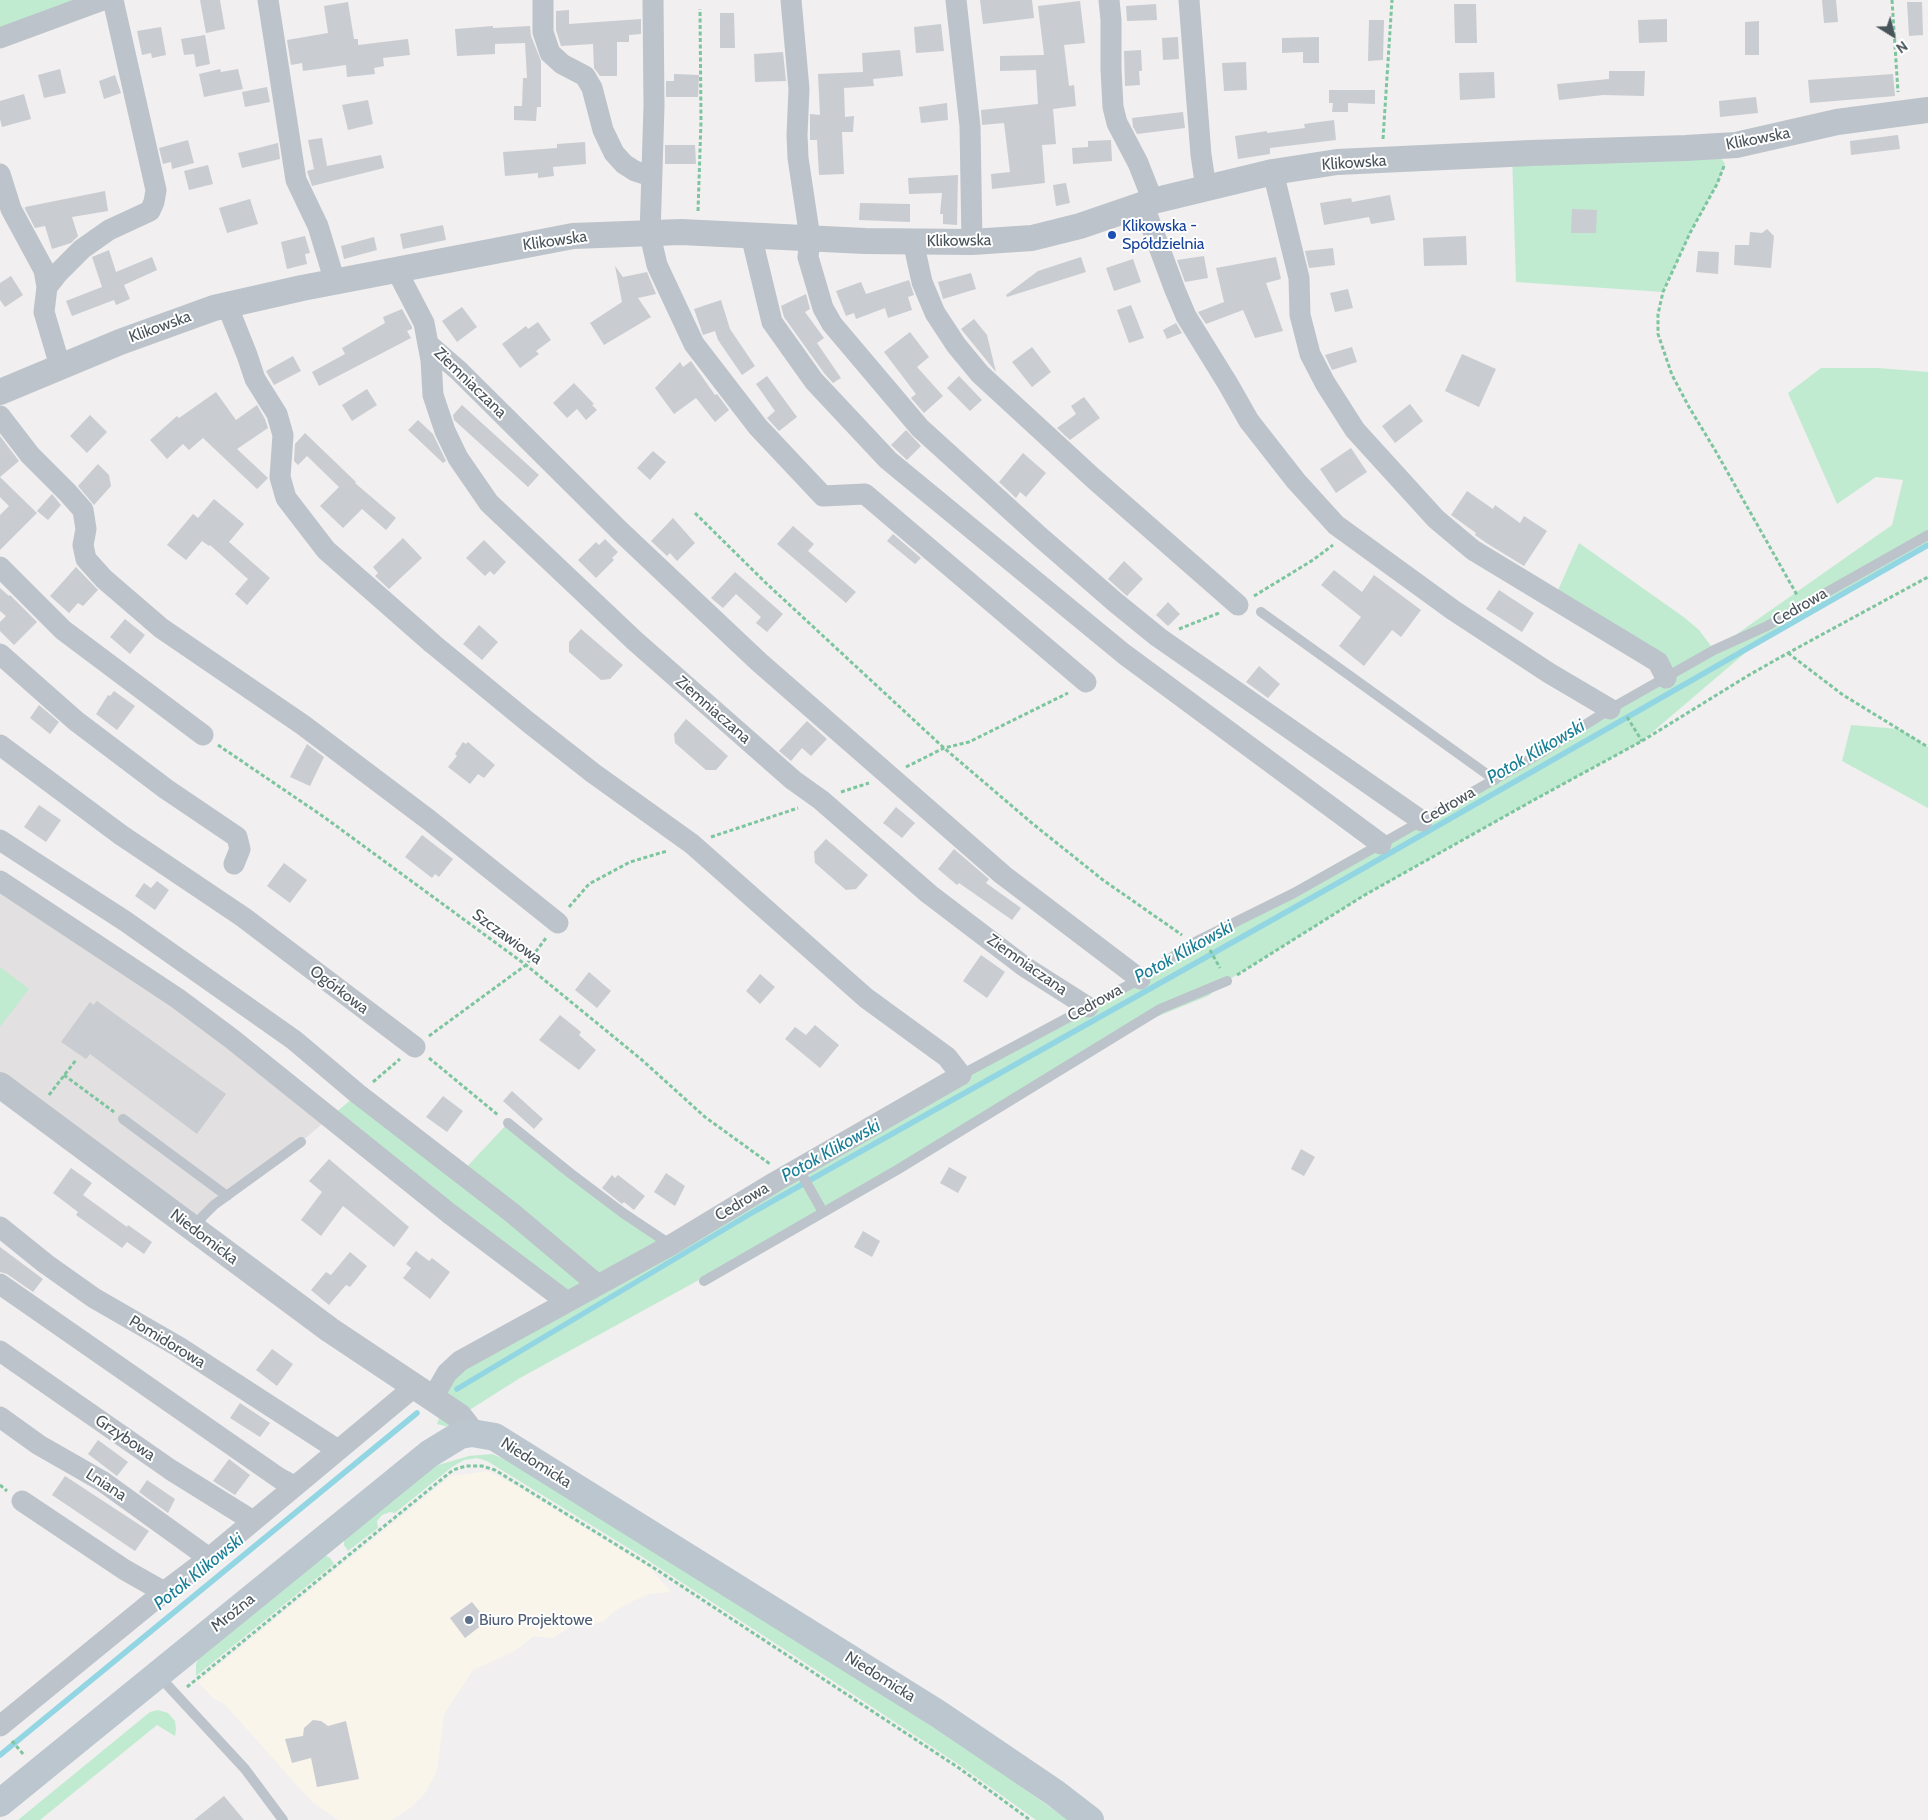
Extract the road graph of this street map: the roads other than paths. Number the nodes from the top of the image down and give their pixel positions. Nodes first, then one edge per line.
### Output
1 (103, 0) edge
2 (113, 0) edge
3 (268, 0) edge
4 (543, 0) edge
5 (653, 0) edge
6 (791, 0) edge
7 (956, 0) edge
8 (1109, 0) edge
9 (1189, 0) edge
10 (0, 38) edge
11 (1928, 110) edge
12 (1273, 172) junction
13 (0, 174) edge
14 (651, 176) junction
15 (1206, 188) junction
16 (1148, 202) junction
17 (650, 235) junction
18 (751, 235) junction
19 (810, 238) junction
20 (913, 241) junction
21 (972, 242) junction
22 (398, 270) junction
23 (334, 282) junction
24 (47, 287) junction
25 (227, 306) junction
26 (428, 344) junction
27 (60, 366) junction
28 (0, 392) edge
29 (0, 416) edge
30 (1928, 536) edge
31 (0, 567) edge
32 (1238, 605) dead end
33 (1261, 612) dead end
34 (0, 654) edge
35 (1666, 678) junction
36 (1086, 682) dead end
37 (1614, 706) junction
38 (203, 735) road end
39 (0, 745) edge
40 (1495, 780) junction
41 (1422, 821) junction
42 (0, 840) edge
43 (1382, 844) junction
44 (234, 864) dead end
45 (0, 882) edge
46 (558, 923) dead end
47 (1140, 979) junction
48 (1227, 981) road end
49 (1088, 1007) junction
50 (415, 1047) road end
51 (961, 1075) junction
52 (0, 1085) edge
53 (123, 1119) road end
54 (508, 1123) road end
55 (301, 1142) dead end
56 (798, 1168) junction
57 (227, 1196) junction
58 (823, 1212) junction
59 (0, 1227) edge
60 (195, 1229) junction
61 (671, 1245) junction
62 (704, 1281) dead end
63 (0, 1284) edge
64 (598, 1285) junction
65 (567, 1302) junction
66 (0, 1351) edge
67 (423, 1393) junction
68 (0, 1417) edge
69 (472, 1433) junction
70 (338, 1450) junction
71 (294, 1486) junction
72 (22, 1501) dead end
73 (253, 1521) junction
74 (209, 1558) junction
75 (164, 1592) junction
76 (158, 1674) junction
77 (0, 1726) edge
78 (0, 1804) edge
79 (284, 1820) edge
80 (1090, 1820) edge

1 - 10 street
2 - 24 street
3 - 23 street
4 - 14 street
5 - 14 street
6 - 19 street
7 - 21 street
8 - 16 street
9 - 15 street
11 - 12 street, Klikowska
12 - 15 street, Klikowska
12 - 35 street
13 - 24 street
14 - 17 street
15 - 16 street, Klikowska
16 - 21 street, Klikowska
16 - 37 street
17 - 18 street, Klikowska
17 - 22 street, Klikowska
17 - 36 street
18 - 19 street, Klikowska
18 - 43 street
19 - 20 street, Klikowska
19 - 41 street
20 - 21 street, Klikowska
20 - 32 street
22 - 23 street, Klikowska
22 - 26 street, Ziemniaczana
23 - 25 street, Klikowska
24 - 27 street
25 - 27 street, Klikowska
25 - 51 street
26 - 47 street, Ziemniaczana
26 - 49 street, Ziemniaczana
27 - 28 street, Klikowska
29 - 46 street
30 - 35 lane, Cedrowa
31 - 38 street
33 - 40 lane
34 - 44 street
35 - 37 lane, Cedrowa
37 - 40 lane, Cedrowa
39 - 50 street, Ogórkowa
40 - 41 lane, Cedrowa
41 - 43 lane, Cedrowa
42 - 64 street
43 - 47 lane, Cedrowa
45 - 65 street
47 - 49 lane, Cedrowa
48 - 58 lane
49 - 51 lane, Cedrowa
51 - 56 street, Cedrowa
52 - 60 street, Niedomicka
53 - 57 lane
54 - 61 lane
55 - 57 lane
56 - 58 lane
56 - 61 street, Cedrowa
57 - 60 lane
58 - 62 lane
59 - 70 street, Pomidorowa
60 - 67 street, Niedomicka
61 - 64 street, Cedrowa
63 - 71 street
64 - 65 street, Cedrowa
65 - 67 street, Cedrowa
66 - 73 street, Grzybowa
67 - 69 street, Niedomicka
67 - 70 street, Cedrowa
68 - 74 street, Lniana
69 - 76 main road, Mroźna
69 - 80 main road, Niedomicka
70 - 71 street, Cedrowa
71 - 73 street, Cedrowa
72 - 75 street
73 - 74 street, Cedrowa
74 - 75 street, Cedrowa
75 - 77 street, Cedrowa
76 - 78 main road, Mroźna
76 - 79 lane

